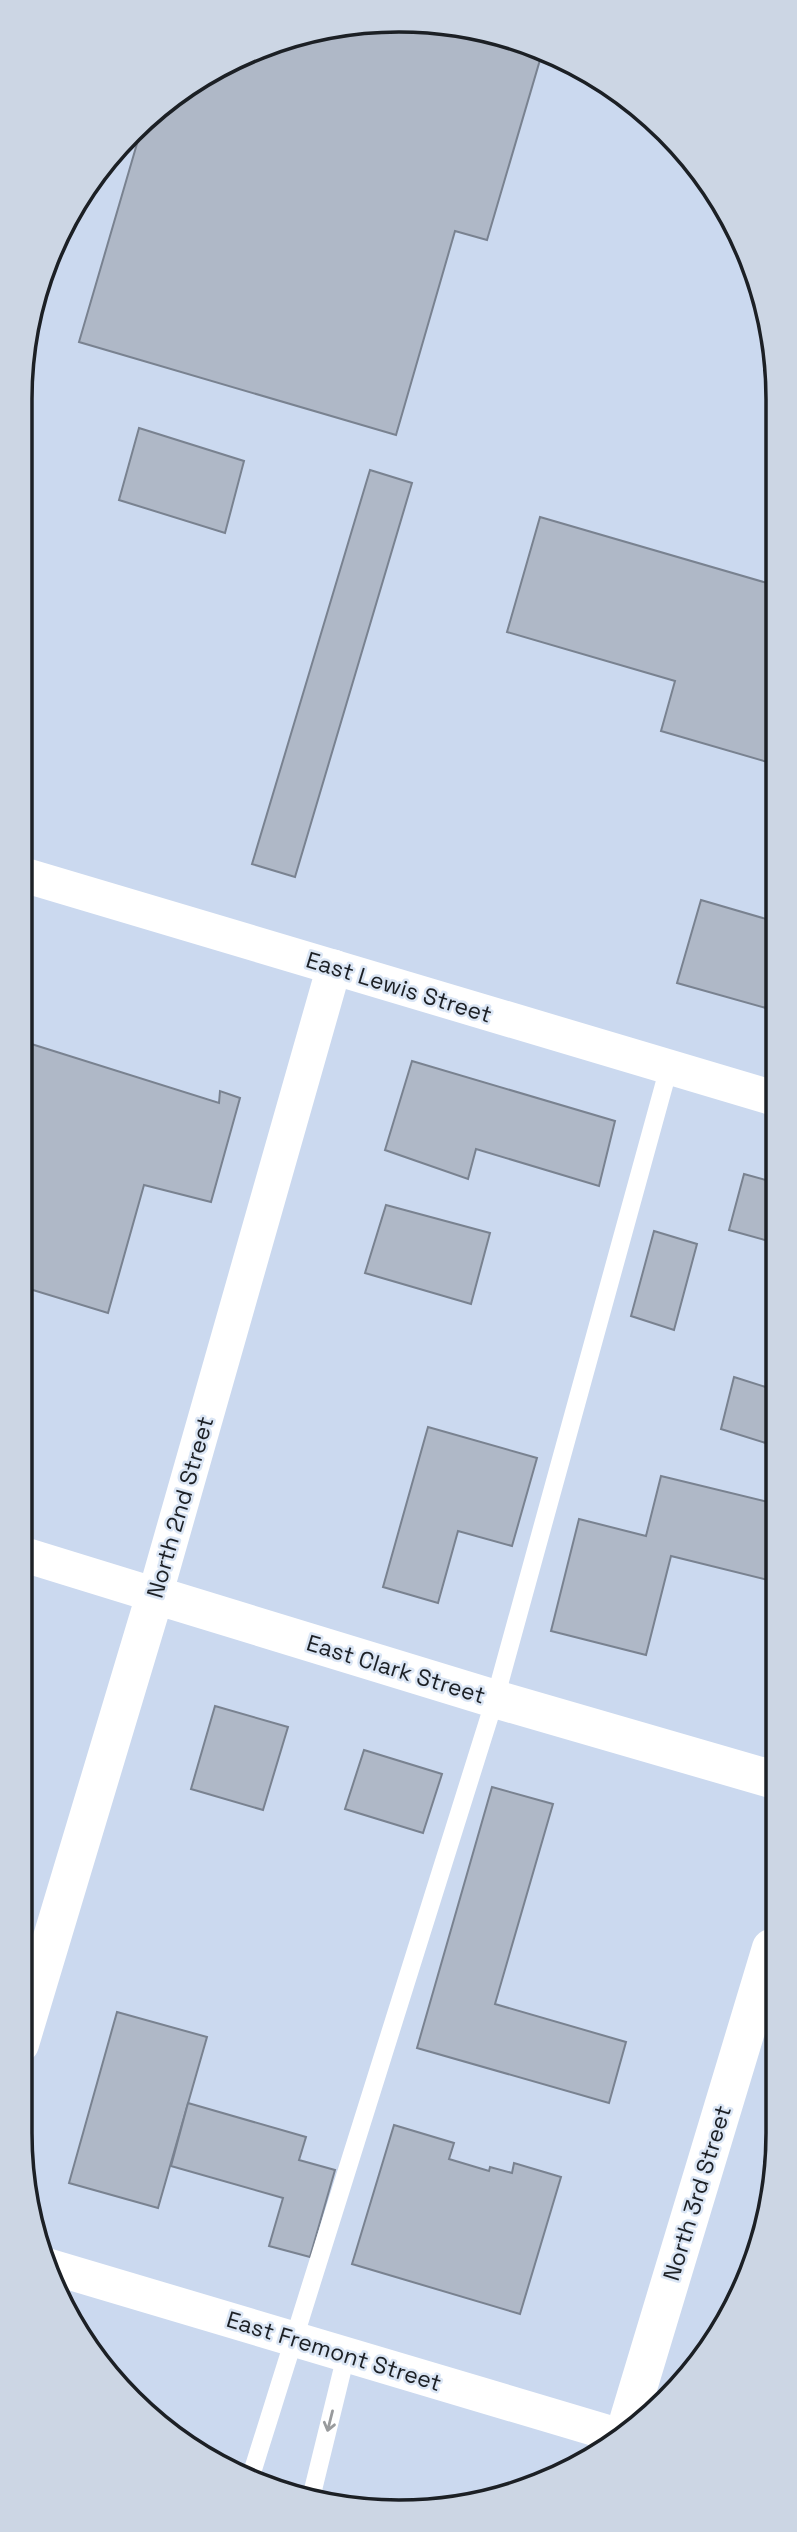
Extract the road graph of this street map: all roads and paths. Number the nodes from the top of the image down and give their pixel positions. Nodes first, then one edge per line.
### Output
1 (32, 877) edge
2 (334, 967) junction
3 (670, 1067) junction
4 (766, 1096) edge
5 (32, 1557) edge
6 (155, 1595) junction
7 (495, 1699) junction
8 (766, 1778) edge
9 (766, 1965) edge
10 (32, 2004) edge
11 (57, 2269) edge
12 (293, 2338) junction
13 (346, 2355) junction
14 (628, 2419) edge
15 (610, 2433) edge
16 (253, 2471) edge
17 (313, 2490) edge

1 - 2 street, East Lewis Street
2 - 3 street, East Lewis Street
2 - 6 street, North 2nd Street
3 - 4 street, East Lewis Street
3 - 7 lane
5 - 6 street, East Clark Street
6 - 7 street, East Clark Street
6 - 10 street, North 2nd Street
7 - 8 street, East Clark Street
7 - 12 lane
9 - 14 street, North 3rd Street
11 - 12 street, East Fremont Street
12 - 13 street, East Fremont Street
12 - 16 lane
13 - 15 street, East Fremont Street
13 -> 17 lane

